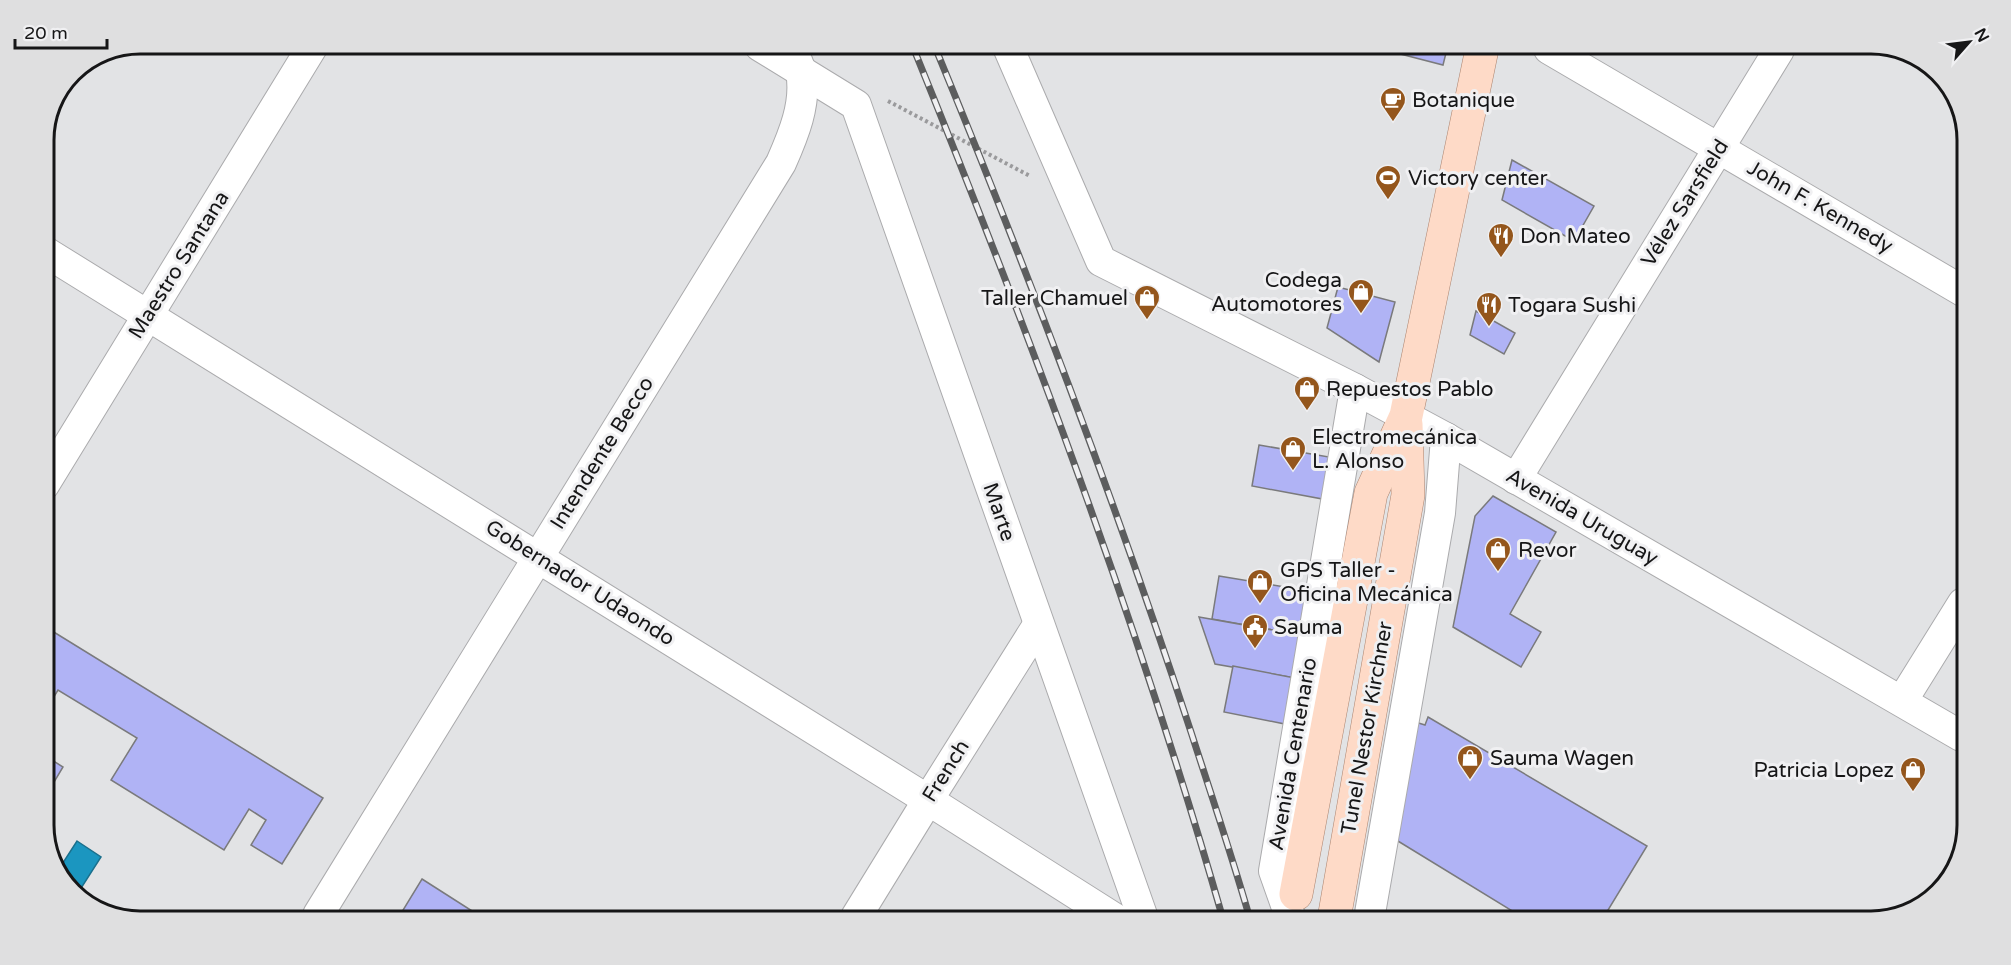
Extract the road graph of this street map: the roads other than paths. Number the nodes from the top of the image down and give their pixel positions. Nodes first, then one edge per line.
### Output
1 (308, 54) edge
2 (1011, 54) edge
3 (1481, 54) edge
4 (1556, 54) edge
5 (1777, 54) edge
6 (796, 59) edge
7 (1719, 148) junction
8 (54, 257) edge
9 (1957, 287) edge
10 (148, 315) junction
11 (1355, 389) junction
12 (1406, 416) junction
13 (1446, 438) junction
14 (54, 469) edge
15 (1516, 478) junction
16 (538, 557) junction
17 (1957, 613) edge
18 (1038, 625) junction
19 (1902, 702) junction
20 (1957, 734) edge
21 (928, 800) junction
22 (1293, 906) edge
23 (320, 911) edge
24 (860, 911) edge
25 (1103, 911) edge
26 (1140, 911) edge
27 (1335, 911) edge
28 (1370, 911) edge

1 - 10 street, Maestro Santana
2 - 11 street, Avenida Uruguay
3 - 12 main road
4 - 7 street, John F. Kennedy
5 - 7 street, Vélez Sarsfield
6 - 16 street, Intendente Becco
6 - 18 street, Marte
7 - 9 street, John F. Kennedy
7 - 15 street, Vélez Sarsfield
8 - 10 street, Gobernador Udaondo
10 - 14 street, Maestro Santana
10 - 16 street, Gobernador Udaondo
11 - 12 street, Avenida Uruguay
11 - 22 street, Avenida Centenario
12 - 13 street, Avenida Uruguay
12 - 22 main road, Tunel Nestor Kirchner
12 - 27 main road, Tunel Nestor Kirchner
13 - 15 street, Avenida Uruguay
13 - 28 street
15 - 19 street, Avenida Uruguay
16 - 21 street, Gobernador Udaondo
16 - 23 street, Intendente Becco
17 - 19 street
18 - 21 street, French
18 - 26 street, Marte
19 - 20 street, Avenida Uruguay
21 - 24 street, French
21 - 25 street, Gobernador Udaondo

